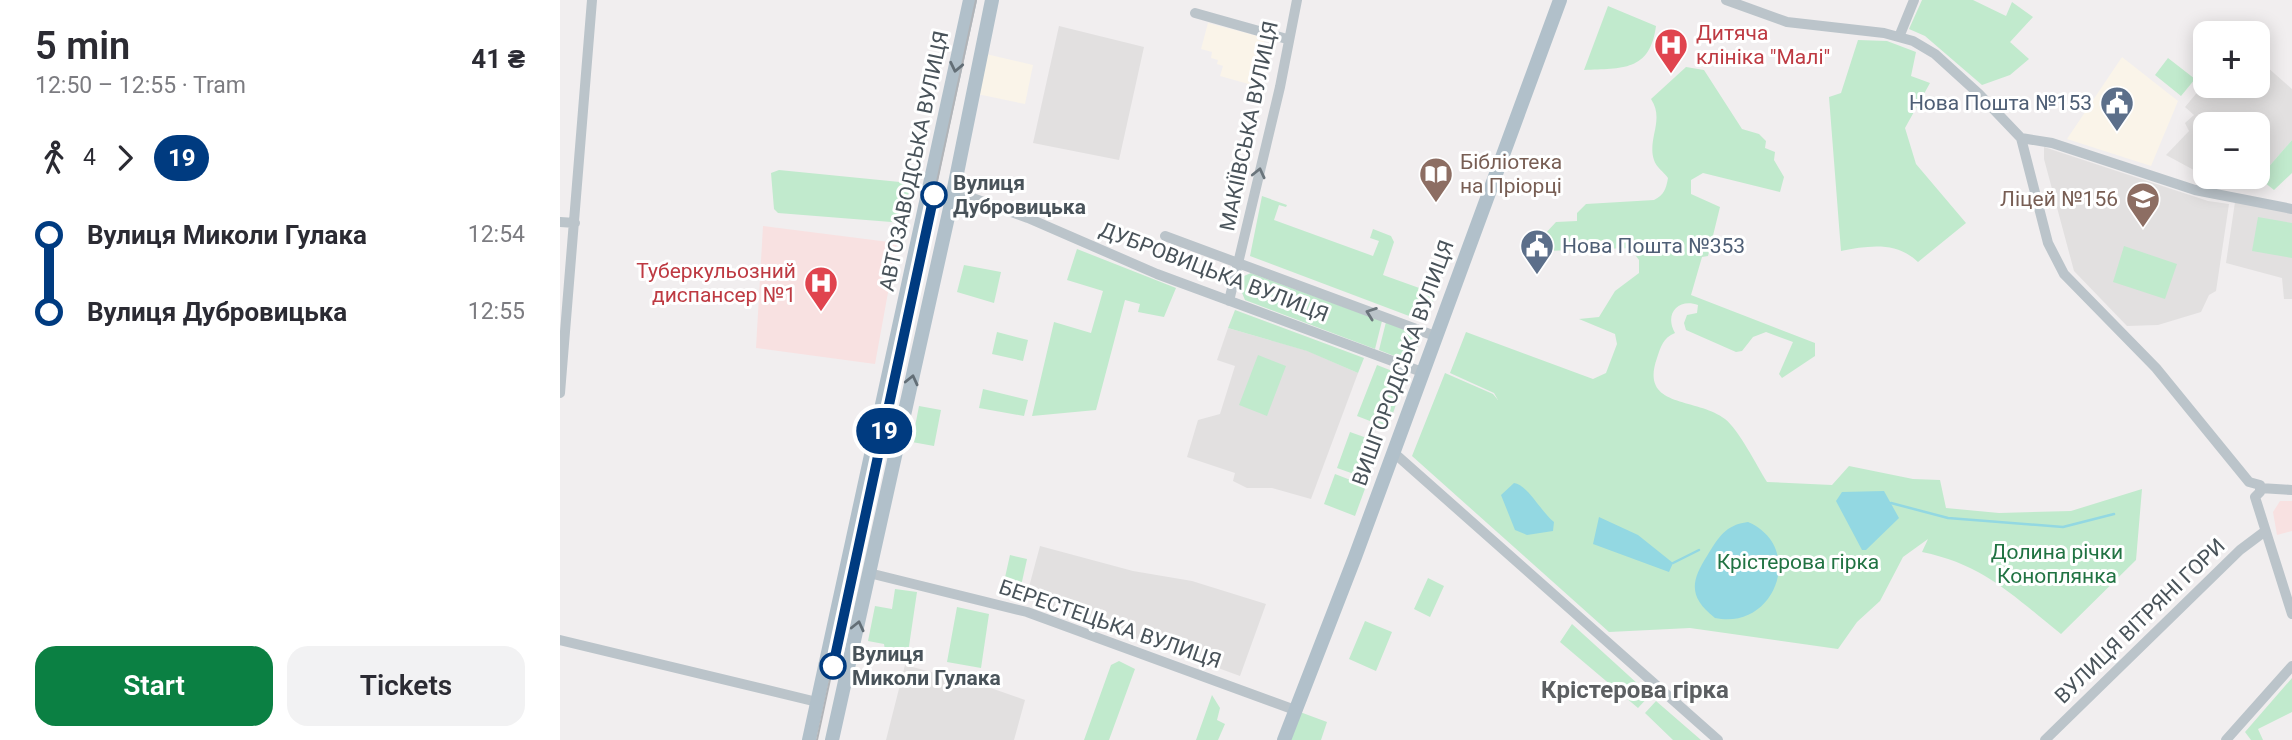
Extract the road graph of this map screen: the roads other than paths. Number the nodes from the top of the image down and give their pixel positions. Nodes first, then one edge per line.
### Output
1 (593, 0) edge
2 (970, 0) edge
3 (992, 0) edge
4 (1297, 0) edge
5 (1559, 0) edge
6 (1726, 0) edge
7 (1914, 0) edge
8 (1195, 13) dead end
9 (1899, 37) junction
10 (1287, 38) junction
11 (2021, 138) junction
12 (953, 191) junction
13 (2292, 209) edge
14 (560, 222) edge
15 (575, 223) junction
16 (1165, 236) dead end
17 (1238, 263) junction
18 (1230, 300) junction
19 (1435, 336) junction
20 (1422, 372) junction
21 (560, 393) edge
22 (1393, 452) junction
23 (2292, 490) edge
24 (2258, 492) junction
25 (2264, 532) junction
26 (869, 573) junction
27 (2292, 614) edge
28 (560, 640) edge
29 (2292, 666) edge
30 (817, 702) junction
31 (1295, 710) junction
32 (809, 740) edge
33 (832, 740) edge
34 (1284, 740) edge
35 (1718, 740) edge
36 (2045, 740) edge
37 (2226, 740) edge

1 - 15 street
2 -> 30 main road, АВТОЗАВОДСЬКА ВУЛИЦЯ
3 - 12 main road, АВТОЗАВОДСЬКА ВУЛИЦЯ
4 - 10 street, МАКІЇВСЬКА ВУЛИЦЯ
5 - 19 main road, ВИШГОРОДСЬКА ВУЛИЦЯ
6 - 9 street
7 - 9 street
8 - 10 street
9 - 11 street
17 -> 10 street, МАКІЇВСЬКА ВУЛИЦЯ
11 - 13 street
11 - 24 street
12 - 18 street, ДУБРОВИЦЬКА ВУЛИЦЯ
26 -> 12 main road, АВТОЗАВОДСЬКА ВУЛИЦЯ
14 - 15 street
15 - 21 street
16 - 17 street, ДУБРОВИЦЬКА ВУЛИЦЯ
17 - 18 street, МАКІЇВСЬКА ВУЛИЦЯ
19 -> 17 street, ДУБРОВИЦЬКА ВУЛИЦЯ
18 - 20 street, ДУБРОВИЦЬКА ВУЛИЦЯ
19 - 20 main road, ВИШГОРОДСЬКА ВУЛИЦЯ
20 - 22 main road, ВИШГОРОДСЬКА ВУЛИЦЯ
22 - 31 main road, ВИШГОРОДСЬКА ВУЛИЦЯ
22 - 35 street
23 - 24 street
24 - 25 street
25 - 27 street
25 - 36 street, ВУЛИЦЯ ВІТРЯНІ ГОРИ
26 - 31 street, БЕРЕСТЕЦЬКА ВУЛИЦЯ
33 -> 26 main road, АВТОЗАВОДСЬКА ВУЛИЦЯ
28 - 30 street
29 - 37 street
30 - 32 main road, АВТОЗАВОДСЬКА ВУЛИЦЯ
31 - 34 main road, ВИШГОРОДСЬКА ВУЛИЦЯ

